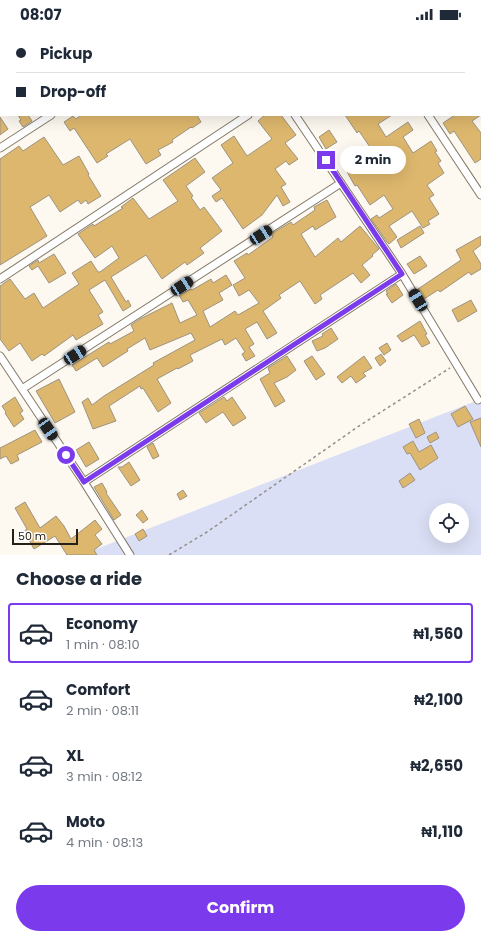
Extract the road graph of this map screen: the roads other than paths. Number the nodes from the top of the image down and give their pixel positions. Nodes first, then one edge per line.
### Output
1 (49, 116) edge
2 (246, 116) edge
3 (296, 116) edge
4 (429, 116) edge
5 (0, 148) edge
6 (341, 183) junction
7 (481, 195) edge
8 (402, 274) junction
9 (0, 279) edge
10 (0, 356) edge
11 (22, 390) junction
12 (478, 400) dead end
13 (84, 482) junction
14 (130, 555) edge

1 - 5 street
2 - 9 street
3 - 6 street
4 - 7 street
6 - 8 street
6 - 11 street
8 - 12 street
8 - 13 street
10 - 11 street
11 - 13 street
13 - 14 street

